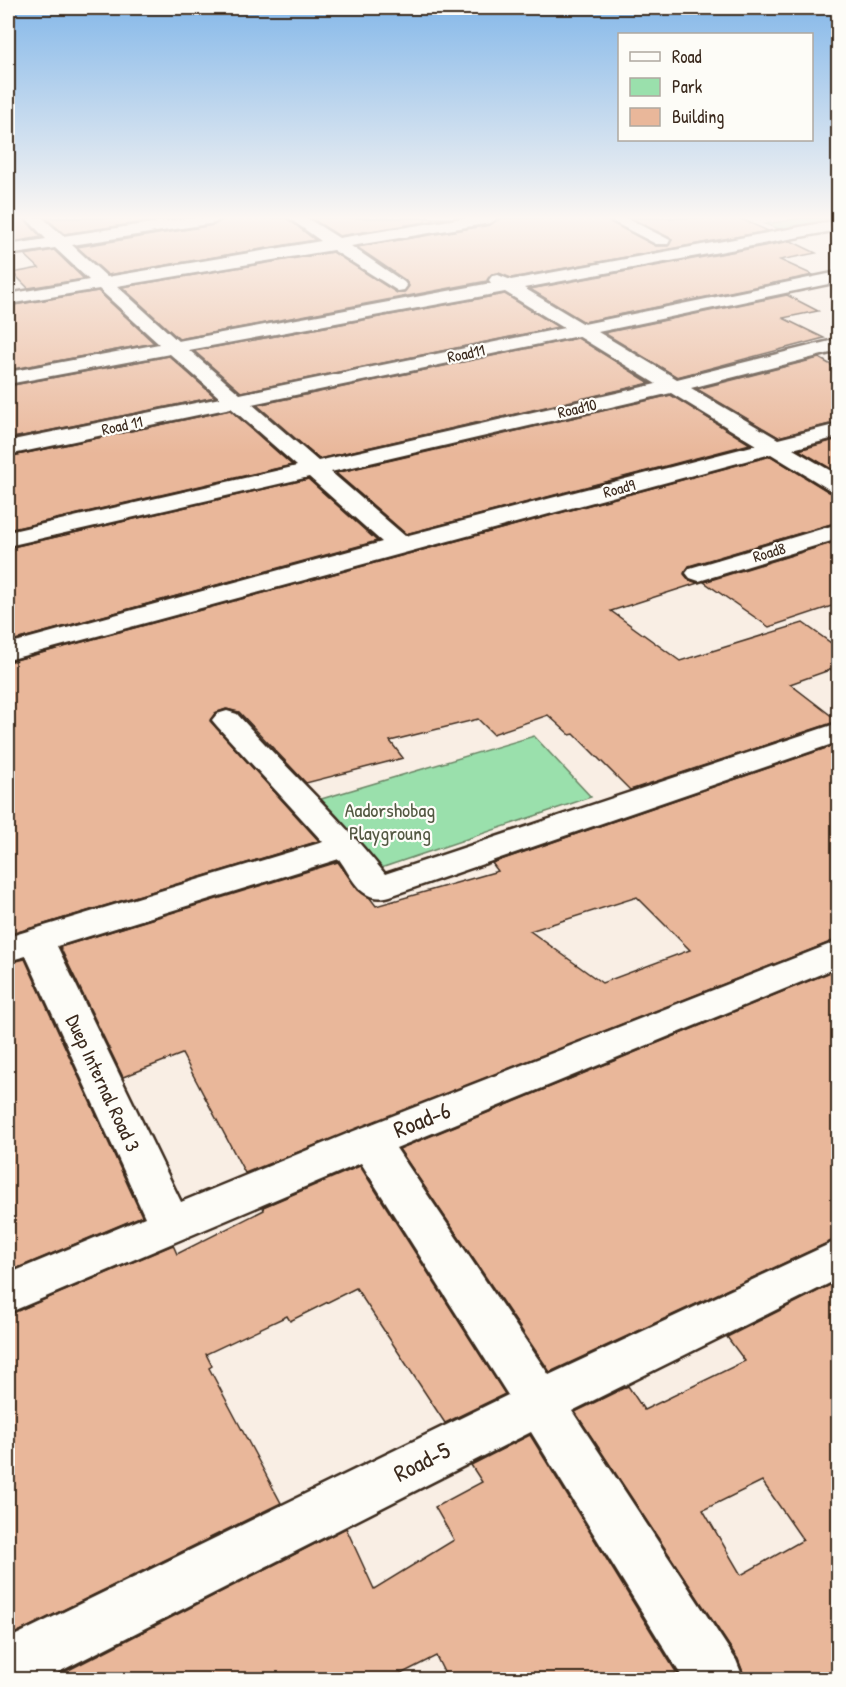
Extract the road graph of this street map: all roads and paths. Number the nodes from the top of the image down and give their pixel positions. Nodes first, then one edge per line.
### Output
1 (121, 297) edge
2 (410, 297) edge
3 (535, 297) edge
4 (719, 297) edge
5 (179, 326) dead end
6 (579, 329) junction
7 (156, 330) junction
8 (133, 334) dead end
9 (838, 345) edge
10 (173, 348) junction
11 (8, 378) edge
12 (674, 386) junction
13 (236, 402) junction
14 (838, 430) edge
15 (776, 447) junction
16 (8, 448) edge
17 (315, 468) junction
18 (838, 485) edge
19 (838, 531) edge
20 (8, 539) edge
21 (400, 545) junction
22 (699, 573) dead end
23 (8, 652) edge
24 (227, 720) dead end
25 (838, 732) edge
26 (346, 846) junction
27 (22, 944) edge
28 (838, 953) edge
29 (369, 1142) junction
30 (170, 1225) junction
31 (838, 1258) edge
32 (8, 1294) edge
33 (540, 1403) junction
34 (8, 1668) edge
35 (716, 1680) edge

1 - 7 street
2 - 10 street
3 - 6 street
4 - 6 street, Road11
5 - 7 street
6 - 12 street
6 - 13 street, Road11
7 - 8 street
7 - 10 street
9 - 12 street, Road10
10 - 11 street
10 - 13 street
12 - 15 street
12 - 17 street, Road10
13 - 16 street, Road 11
13 - 17 street
14 - 15 street, Road9
15 - 18 street
15 - 21 street, Road9
17 - 20 street, Road10
17 - 21 street
19 - 22 street, Road8
21 - 23 street, Road9
24 - 26 street
25 - 26 street
26 - 27 street
27 - 30 street, Duep Internal Road 3
28 - 29 street, Road-6
29 - 30 street, Road-6
29 - 33 street
30 - 32 street, Road-6
31 - 33 street, Road-5
33 - 34 street, Road-5
33 - 35 street

